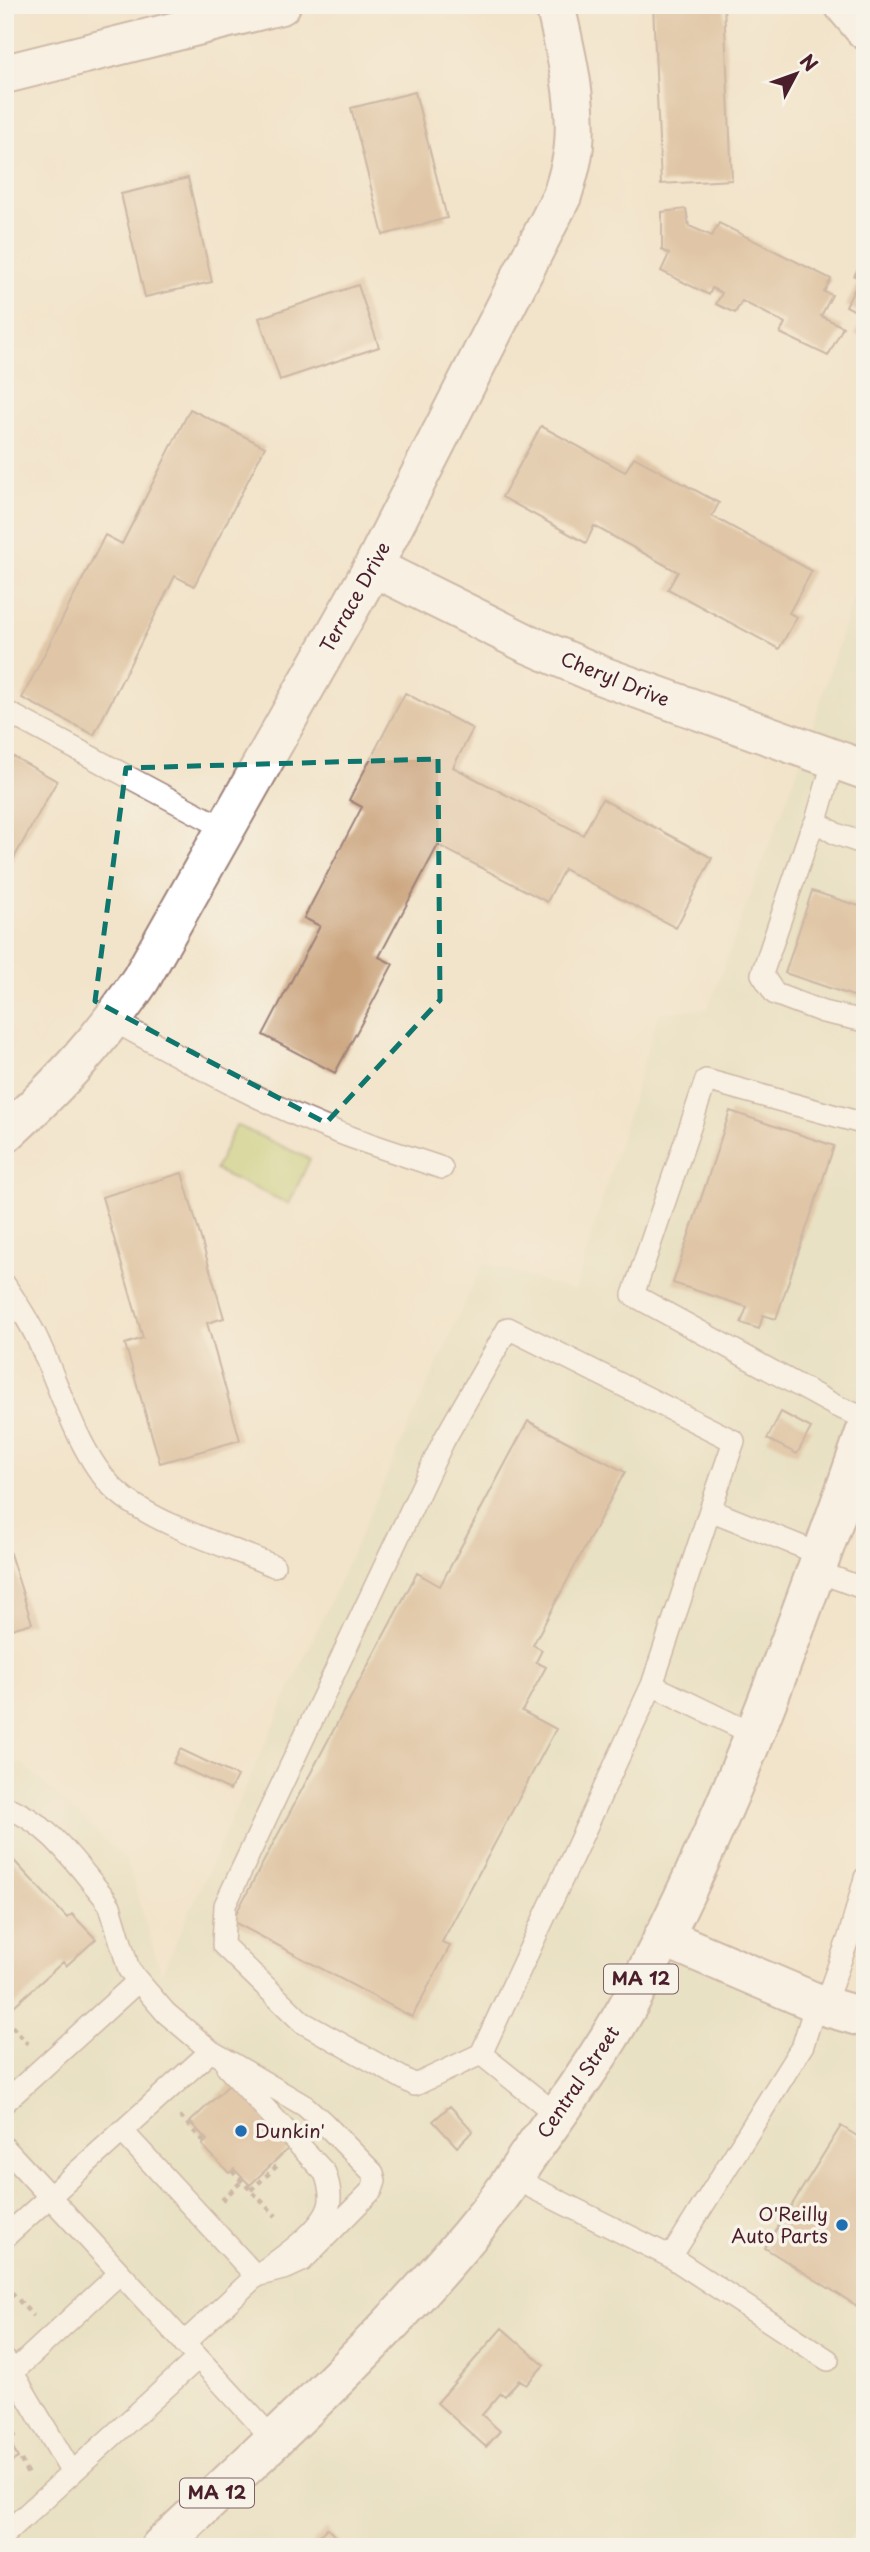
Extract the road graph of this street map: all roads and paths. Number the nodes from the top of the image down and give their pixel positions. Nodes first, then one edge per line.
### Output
1 (281, 5) edge
2 (555, 5) edge
3 (844, 5) edge
4 (865, 30) edge
5 (5, 74) edge
6 (373, 567) junction
7 (5, 711) edge
8 (849, 764) edge
9 (816, 821) junction
10 (224, 828) junction
11 (865, 844) edge
12 (114, 1021) junction
13 (865, 1021) edge
14 (865, 1124) edge
15 (5, 1134) edge
16 (442, 1168) dead end
17 (5, 1285) edge
18 (865, 1418) edge
19 (861, 1453) edge
20 (710, 1510) junction
21 (819, 1563) junction
22 (274, 1566) dead end
23 (865, 1589) edge
24 (652, 1685) junction
25 (752, 1734) junction
26 (5, 1807) edge
27 (865, 1878) edge
28 (663, 1937) junction
29 (137, 1982) junction
30 (820, 2005) junction
31 (865, 2018) edge
32 (211, 2051) junction
33 (481, 2054) junction
34 (5, 2102) edge
35 (557, 2115) junction
36 (180, 2116) dead end
37 (122, 2131) junction
38 (205, 2143) dead end
39 (5, 2148) edge
40 (281, 2162) dead end
41 (232, 2171) dead end
42 (513, 2178) junction
43 (251, 2190) junction
44 (50, 2197) junction
45 (276, 2216) dead end
46 (5, 2237) edge
47 (671, 2258) junction
48 (120, 2273) junction
49 (256, 2276) junction
50 (5, 2286) edge
51 (52, 2336) junction
52 (191, 2351) junction
53 (828, 2360) dead end
54 (9, 2366) edge
55 (274, 2440) junction
56 (72, 2473) junction
57 (5, 2534) edge
58 (160, 2547) edge

1 - 5 street
2 - 6 street, Terrace Drive
3 - 4 street
6 - 8 street, Cheryl Drive
6 - 10 street, Terrace Drive
7 - 10 lane
8 - 9 lane
9 - 11 lane
9 - 13 lane
10 - 12 street, Terrace Drive
12 - 15 street, Terrace Drive
12 - 16 lane
14 - 18 lane
17 - 22 lane
19 - 21 street, Central Street / MA 12
20 - 21 lane
20 - 24 lane
20 - 33 lane
21 - 23 lane
21 - 25 street, Central Street / MA 12
24 - 25 lane
24 - 33 lane
25 - 28 street, Central Street / MA 12
26 - 29 lane
27 - 30 lane
28 - 30 street
28 - 35 street, Central Street / MA 12
29 - 32 lane
29 - 34 lane
30 - 31 street
30 - 47 lane
32 - 37 lane
32 - 49 lane
32 - 49 lane
33 - 35 lane
35 - 42 street, Central Street / MA 12
36 - 38 path
37 - 44 lane
37 - 49 lane
39 - 44 lane
40 - 43 path
41 - 43 path
42 - 47 lane
42 - 55 street, Central Street / MA 12
43 - 45 path
44 - 46 lane
44 - 48 lane
47 - 53 lane
48 - 51 lane
48 - 52 lane
49 - 52 lane
50 - 51 path
51 - 54 lane
52 - 55 lane
52 - 56 lane
54 - 56 lane
55 - 58 street, Central Street / MA 12
56 - 57 lane

